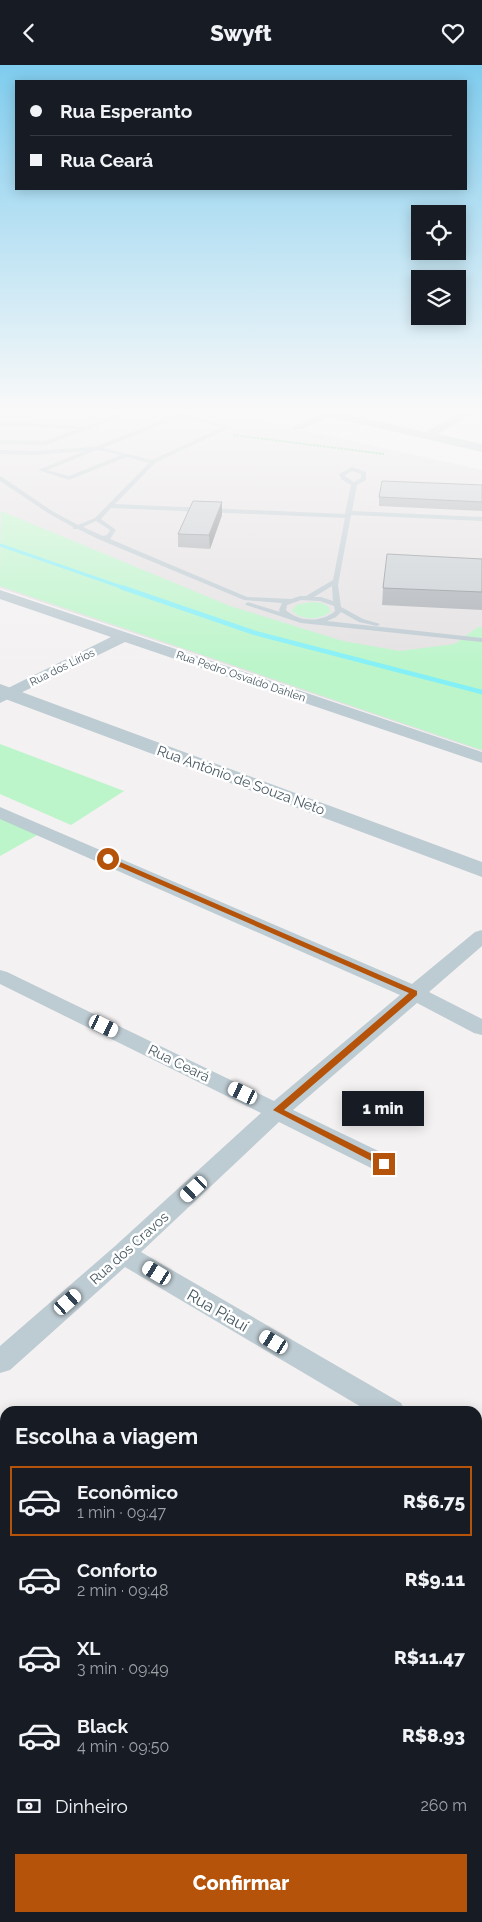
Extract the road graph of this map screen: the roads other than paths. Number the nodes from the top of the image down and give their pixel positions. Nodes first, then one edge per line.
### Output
1 (24, 499) edge
2 (118, 499) edge
3 (351, 499) edge
4 (111, 506) junction
5 (348, 514) junction
6 (97, 519) junction
7 (482, 519) edge
8 (77, 527) junction
9 (90, 537) junction
10 (105, 538) junction
11 (336, 581) junction
12 (0, 594) edge
13 (307, 598) junction
14 (290, 601) junction
15 (338, 607) junction
16 (288, 616) junction
17 (306, 621) junction
18 (482, 634) edge
19 (125, 636) junction
20 (482, 640) edge
21 (3, 694) edge
22 (482, 758) edge
23 (0, 812) edge
24 (482, 871) edge
25 (482, 936) edge
26 (0, 976) edge
27 (414, 993) junction
28 (482, 1028) edge
29 (278, 1110) junction
30 (384, 1164) dead end
31 (123, 1254) junction
32 (0, 1362) edge
33 (382, 1406) edge

1 - 8 lane
2 - 4 lane
3 - 5 lane
4 - 5 lane
4 - 6 lane
5 - 7 lane
5 - 11 lane
6 - 8 lane
6 - 10 lane
8 - 9 lane
8 - 10 lane
9 - 10 lane
9 - 16 lane
10 - 14 lane
11 - 13 lane
11 - 15 lane
12 - 19 street, Rua Pedro Osvaldo Dahlen
13 - 14 lane
13 - 15 lane
14 - 16 lane
15 - 17 lane
15 - 18 lane
16 - 17 lane
17 - 20 lane
19 - 21 street, Rua dos Lírios
19 - 22 street, Rua Pedro Osvaldo Dahlen
21 - 24 street, Rua Antônio de Souza Neto
23 - 27 street
25 - 27 street, Rua dos Cravos
26 - 29 street, Rua Ceará
27 - 28 street
27 - 29 street, Rua dos Cravos
29 - 30 street, Rua Ceará
29 - 31 street, Rua dos Cravos
31 - 32 street, Rua dos Cravos
31 - 33 street, Rua Piauí

